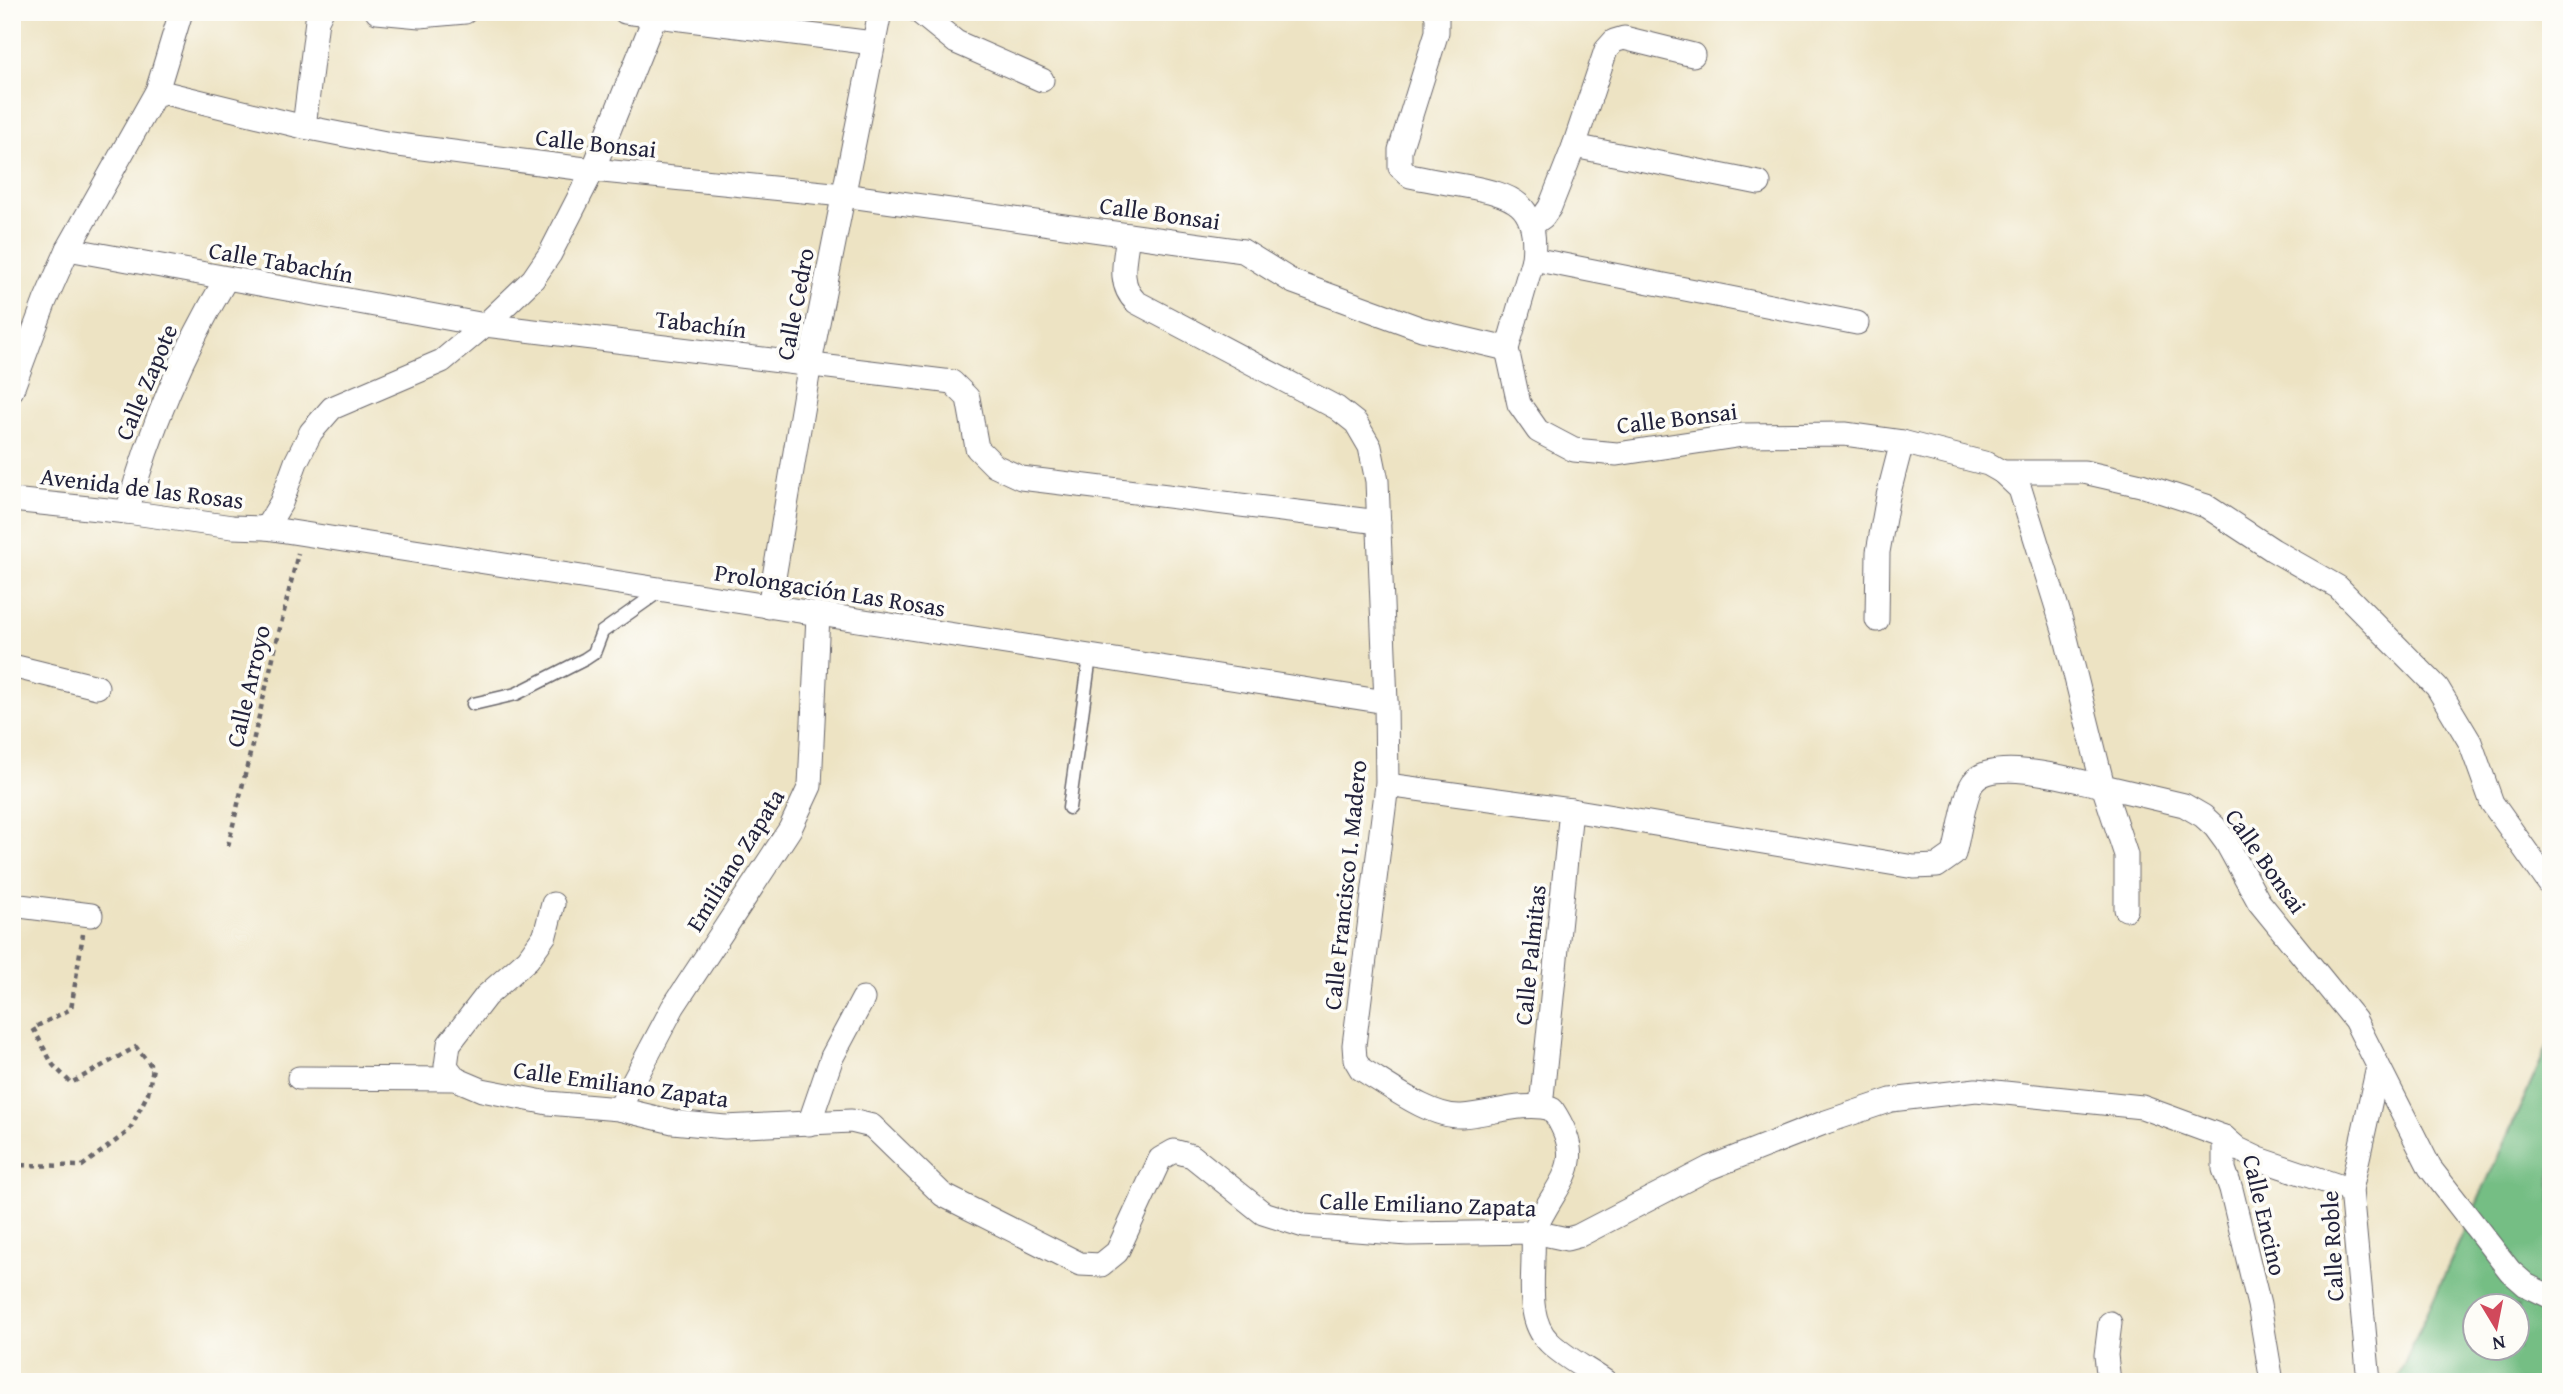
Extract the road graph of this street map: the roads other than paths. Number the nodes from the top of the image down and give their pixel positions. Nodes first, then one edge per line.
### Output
1 (181, 12) edge
2 (321, 12) edge
3 (377, 12) edge
4 (466, 12) edge
5 (625, 12) edge
6 (880, 12) edge
7 (919, 12) edge
8 (1435, 12) edge
9 (655, 16) junction
10 (873, 43) junction
11 (1693, 55) dead end
12 (1042, 80) dead end
13 (158, 91) junction
14 (304, 127) junction
15 (1574, 146) junction
16 (593, 170) junction
17 (1759, 183) dead end
18 (843, 195) junction
19 (1532, 225) junction
20 (1128, 235) junction
21 (68, 249) junction
22 (1533, 259) junction
23 (226, 279) junction
24 (1857, 323) dead end
25 (485, 325) junction
26 (1507, 349) junction
27 (810, 363) junction
28 (12, 390) edge
29 (1902, 442) junction
30 (2002, 472) junction
31 (12, 499) edge
32 (127, 512) junction
33 (1379, 522) junction
34 (266, 528) junction
35 (660, 591) junction
36 (769, 607) junction
37 (818, 615) junction
38 (1877, 621) dead end
39 (1090, 657) junction
40 (12, 666) edge
41 (97, 687) dead end
42 (1386, 702) junction
43 (473, 704) dead end
44 (1387, 785) junction
45 (2103, 786) junction
46 (1069, 808) dead end
47 (1572, 810) junction
48 (2551, 886) edge
49 (553, 904) dead end
50 (12, 905) edge
51 (2126, 909) dead end
52 (91, 915) road end
53 (863, 999) dead end
54 (2378, 1067) junction
55 (299, 1078) dead end
56 (456, 1079) junction
57 (1541, 1106) junction
58 (619, 1110) junction
59 (809, 1124) junction
60 (2224, 1138) junction
61 (2351, 1190) junction
62 (1534, 1232) junction
63 (2551, 1297) edge
64 (2110, 1323) dead end
65 (1606, 1382) edge
66 (2109, 1382) edge
67 (2272, 1382) edge
68 (2369, 1382) edge

1 - 13 street
2 - 14 street
3 - 4 street
5 - 9 street
6 - 10 street, Calle Cedro
7 - 12 street
8 - 19 street
9 - 10 street
9 - 16 street, Avenida de las Rosas
10 - 18 street, Calle Cedro
11 - 15 street
13 - 14 street, Calle Bonsai
13 - 21 street
14 - 16 street, Calle Bonsai
15 - 17 street
15 - 19 street
16 - 18 street, Calle Bonsai
16 - 25 street, Avenida de las Rosas
18 - 20 street, Calle Bonsai
18 - 27 street, Calle Cedro
19 - 22 street
20 - 26 street, Calle Bonsai
20 - 33 street, Calle Francisco I. Madero
21 - 23 street, Calle Tabachín
21 - 28 street
22 - 24 street
22 - 26 street
23 - 25 street, Calle Tabachín
23 - 32 street, Calle Zapote
25 - 27 street, Tabachín
25 - 34 street, Avenida de las Rosas
26 - 29 street, Calle Bonsai
27 - 33 street, Tabachín
27 - 36 street, Calle Cedro
29 - 30 street, Calle Bonsai
29 - 38 street
30 - 45 street
30 - 48 street
31 - 32 street, Avenida de las Rosas
32 - 34 street, Avenida de las Rosas
33 - 42 street, Calle Francisco I. Madero
34 - 35 street, Prolongación Las Rosas
35 - 36 street, Prolongación Las Rosas
35 - 43 lane
36 - 37 street, Prolongación Las Rosas
37 - 39 street, Prolongación Las Rosas
37 - 58 street, Emiliano Zapata
39 - 42 street, Prolongación Las Rosas
39 - 46 lane
40 - 41 street
42 - 44 street, Calle Francisco I. Madero
44 - 47 street, Calle Bonsai
44 - 57 street, Calle Francisco I. Madero
45 - 47 street, Calle Bonsai
45 - 51 street
45 - 54 street, Calle Bonsai
47 - 57 street, Calle Palmitas
49 - 56 street
50 - 52 street
53 - 59 street
54 - 61 street, Calle Roble
54 - 63 street, Calle Bonsai
55 - 56 street, Calle Emiliano Zapata
56 - 58 street, Calle Emiliano Zapata
57 - 62 street
58 - 59 street, Calle Emiliano Zapata
59 - 62 street, Calle Emiliano Zapata
60 - 61 street, Calle Emiliano Zapata
60 - 62 street, Calle Emiliano Zapata
60 - 67 street, Calle Encino
61 - 68 street, Calle Roble
62 - 65 street
64 - 66 street

